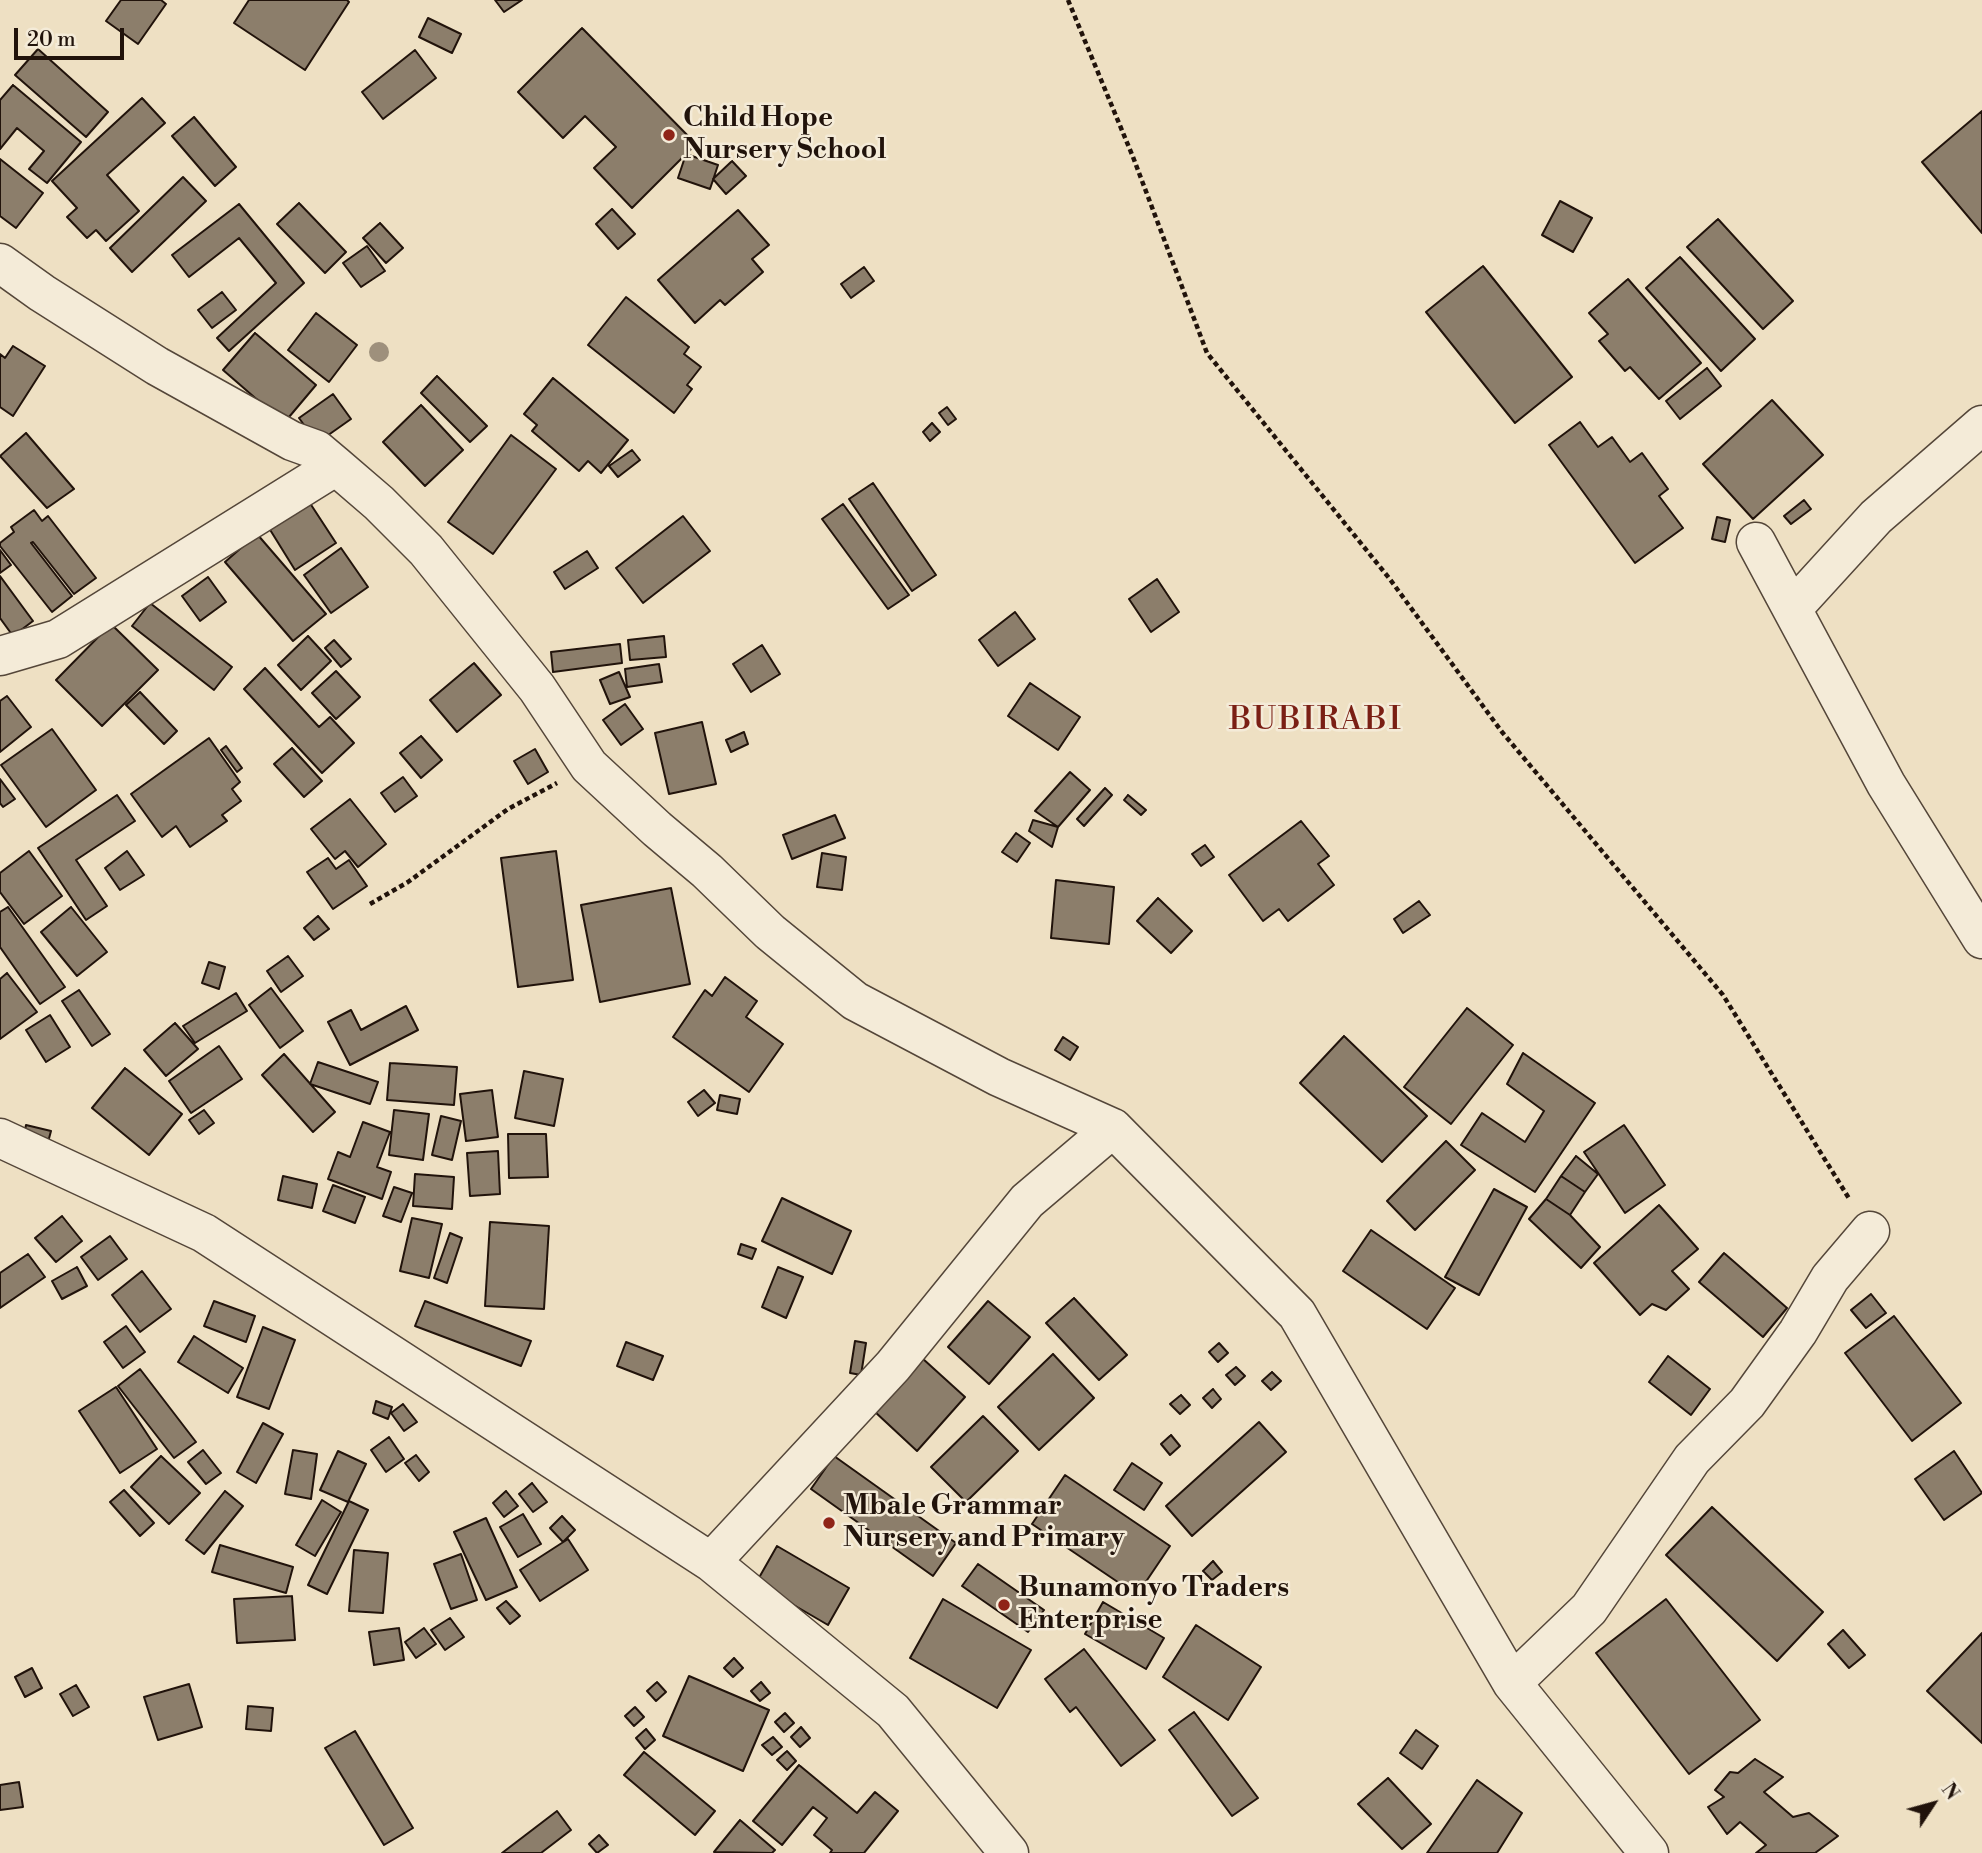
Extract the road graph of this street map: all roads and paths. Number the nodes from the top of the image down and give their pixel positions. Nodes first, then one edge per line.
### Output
1 (1068, 0) edge
2 (0, 263) edge
3 (1982, 425) edge
4 (336, 466) junction
5 (1756, 542) dead end
6 (1792, 609) junction
7 (0, 656) edge
8 (589, 766) junction
9 (370, 904) dead end
10 (1982, 939) edge
11 (1113, 1128) junction
12 (0, 1138) edge
13 (1870, 1231) joint
14 (711, 1562) junction
15 (1512, 1683) junction
16 (1005, 1852) edge
17 (1649, 1853) edge

1 - 13 path
2 - 4 street
3 - 6 street
4 - 7 street
4 - 8 street
5 - 6 street
6 - 10 street
8 - 9 path
8 - 11 street
11 - 14 street
11 - 15 street
12 - 14 street
13 - 15 street
14 - 16 street
15 - 17 street

